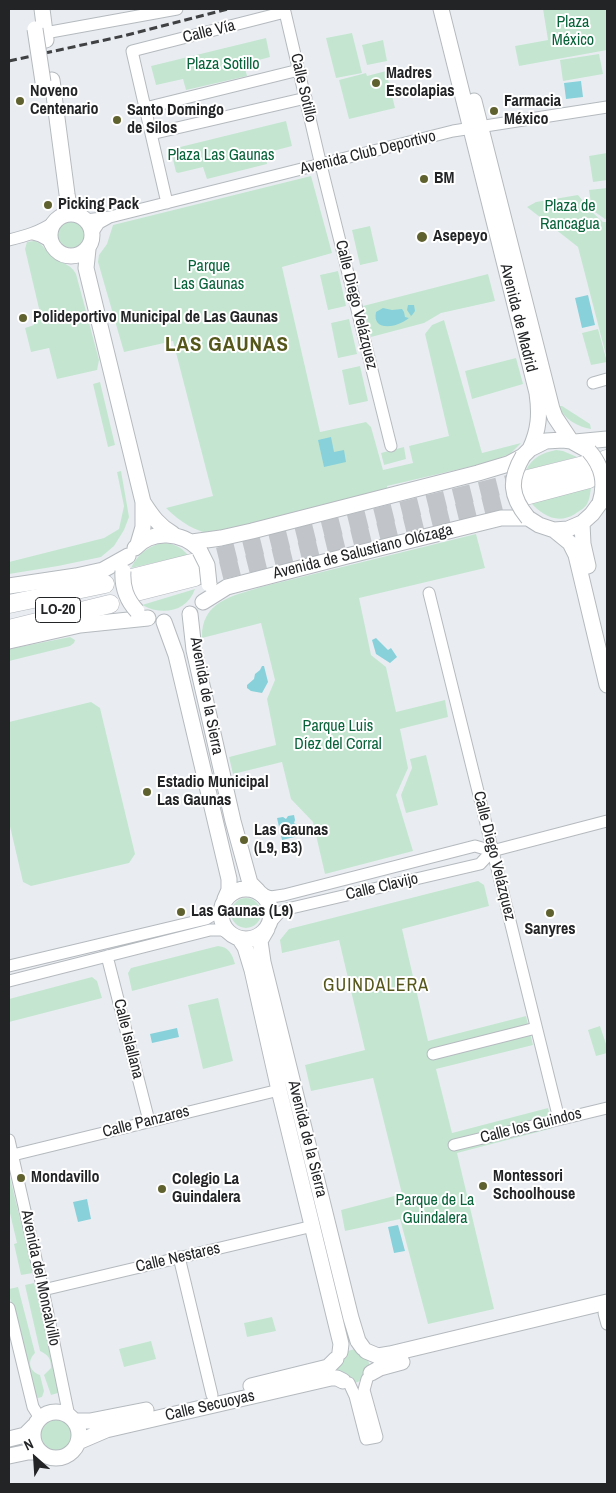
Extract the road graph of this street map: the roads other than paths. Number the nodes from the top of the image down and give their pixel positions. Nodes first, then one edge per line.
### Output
1 (33, 9) edge
2 (42, 9) edge
3 (177, 9) edge
4 (441, 9) edge
5 (450, 9) edge
6 (285, 12) joint
7 (42, 34) junction
8 (299, 70) junction
9 (306, 98) junction
10 (607, 107) edge
11 (144, 108) junction
12 (475, 128) junction
13 (151, 134) junction
14 (321, 164) junction
15 (167, 203) junction
16 (73, 221) junction
17 (33, 234) junction
18 (9, 240) edge
19 (51, 242) junction
20 (88, 249) junction
21 (73, 257) junction
22 (88, 274) junction
23 (607, 379) edge
24 (593, 383) dead end
25 (607, 438) edge
26 (573, 442) junction
27 (391, 446) dead end
28 (527, 453) junction
29 (587, 465) junction
30 (524, 488) tunnel mouth
31 (603, 500) edge
32 (143, 502) junction
33 (528, 518) junction
34 (582, 523) junction
35 (554, 530) junction
36 (172, 534) junction
37 (197, 563) junction
38 (130, 569) junction
39 (9, 586) edge
40 (429, 593) dead end
41 (108, 596) junction
42 (203, 602) junction
43 (9, 604) edge
44 (142, 614) junction
45 (190, 614) junction
46 (9, 621) edge
47 (164, 622) junction
48 (9, 629) edge
49 (9, 641) edge
50 (607, 645) edge
51 (607, 685) edge
52 (607, 821) edge
53 (492, 851) junction
54 (260, 893) junction
55 (224, 903) junction
56 (269, 925) junction
57 (234, 936) junction
58 (107, 956) junction
59 (9, 966) edge
60 (9, 981) edge
61 (536, 1028) junction
62 (433, 1054) dead end
63 (279, 1090) junction
64 (607, 1108) edge
65 (559, 1119) junction
66 (149, 1122) junction
67 (9, 1140) edge
68 (454, 1145) dead end
69 (12, 1155) junction
70 (313, 1226) junction
71 (179, 1257) junction
72 (43, 1290) junction
73 (9, 1308) edge
74 (606, 1313) edge
75 (364, 1350) junction
76 (338, 1355) junction
77 (369, 1376) junction
78 (346, 1382) junction
79 (212, 1395) junction
80 (72, 1418) junction
81 (37, 1422) junction
82 (9, 1440) edge
83 (78, 1442) junction
84 (40, 1452) junction
85 (9, 1456) edge

1 - 7 main road
2 - 7 main road
3 - 7 street, Calle Vía
4 - 12 main road
5 - 12 main road
6 - 8 street, Calle Sotillo
6 - 11 street, Calle Vía
7 - 16 main road
8 - 9 street, Calle Sotillo
8 - 11 street
9 - 13 street
9 - 14 street, Calle Sotillo
10 - 12 street, Avenida Club Deportivo
11 - 13 street
12 - 14 street, Avenida Club Deportivo
12 - 26 main road, Avenida de Madrid
12 - 28 main road, Avenida de Madrid
13 - 15 street
14 - 15 street, Avenida Club Deportivo
14 - 27 street, Calle Diego Velázquez
15 - 16 street, Avenida Club Deportivo
16 - 17 street, Avenida Club Deportivo
16 - 19 main road
16 - 20 main road
17 - 18 street, Avenida Club Deportivo
17 - 19 street
19 - 21 main road
20 - 21 main road
20 - 22 main road
21 - 22 main road
22 - 32 main road
23 - 24 street
25 - 26 main road
26 - 28 main road
26 - 29 main road
28 - 33 main road, bridge
28 - 37 main road
29 - 30 highway
29 - 31 main road, bridge
31 - 34 main road
32 - 36 main road
32 - 38 main road
33 - 35 main road
33 - 42 main road, Avenida de Salustiano Olózaga
34 - 35 main road
34 - 50 main road
35 - 51 main road
36 - 37 main road
36 - 38 main road
37 - 38 highway
37 - 42 main road
38 - 39 main road
38 - 44 main road, bridge
40 - 53 street, Calle Diego Velázquez
41 - 43 highway, LO-20
41 - 46 highway, LO-20
41 - 48 highway
42 - 45 main road
44 - 47 main road
44 - 49 main road
45 - 47 main road
45 - 54 main road, Avenida de la Sierra
47 - 55 main road, Avenida de la Sierra
52 - 53 street, Calle Clavijo
53 - 54 street, Calle Clavijo
53 - 56 street, Calle Clavijo
53 - 61 street, Calle Diego Velázquez
54 - 55 main road
54 - 56 main road
55 - 57 main road
55 - 59 street
56 - 57 main road
56 - 75 main road, Avenida de la Sierra
57 - 58 street
57 - 63 main road, Avenida de la Sierra
58 - 60 street
58 - 66 street, Calle Islallana
61 - 62 street
61 - 65 street, Calle Diego Velázquez
63 - 66 street, Calle Panzares
63 - 70 main road, Avenida de la Sierra
64 - 65 street, Calle los Guindos
65 - 68 street, Calle los Guindos
66 - 69 street, Calle Panzares
67 - 69 street, Avenida del Moncalvillo
69 - 72 street, Avenida del Moncalvillo
70 - 71 street, Calle Nestares
70 - 76 main road, Avenida de la Sierra
71 - 72 street, Calle Nestares
71 - 79 street
72 - 80 street, Avenida del Moncalvillo
73 - 81 street
74 - 75 main road
74 - 77 main road
75 - 76 main road
75 - 77 main road
76 - 78 main road
76 - 79 main road, Calle Secuoyas
77 - 78 main road
77 - 78 street
78 - 83 main road, Calle Secuoyas
79 - 80 main road, Calle Secuoyas
80 - 81 main road
80 - 83 main road
81 - 82 main road
81 - 84 main road
83 - 84 main road
84 - 85 main road

